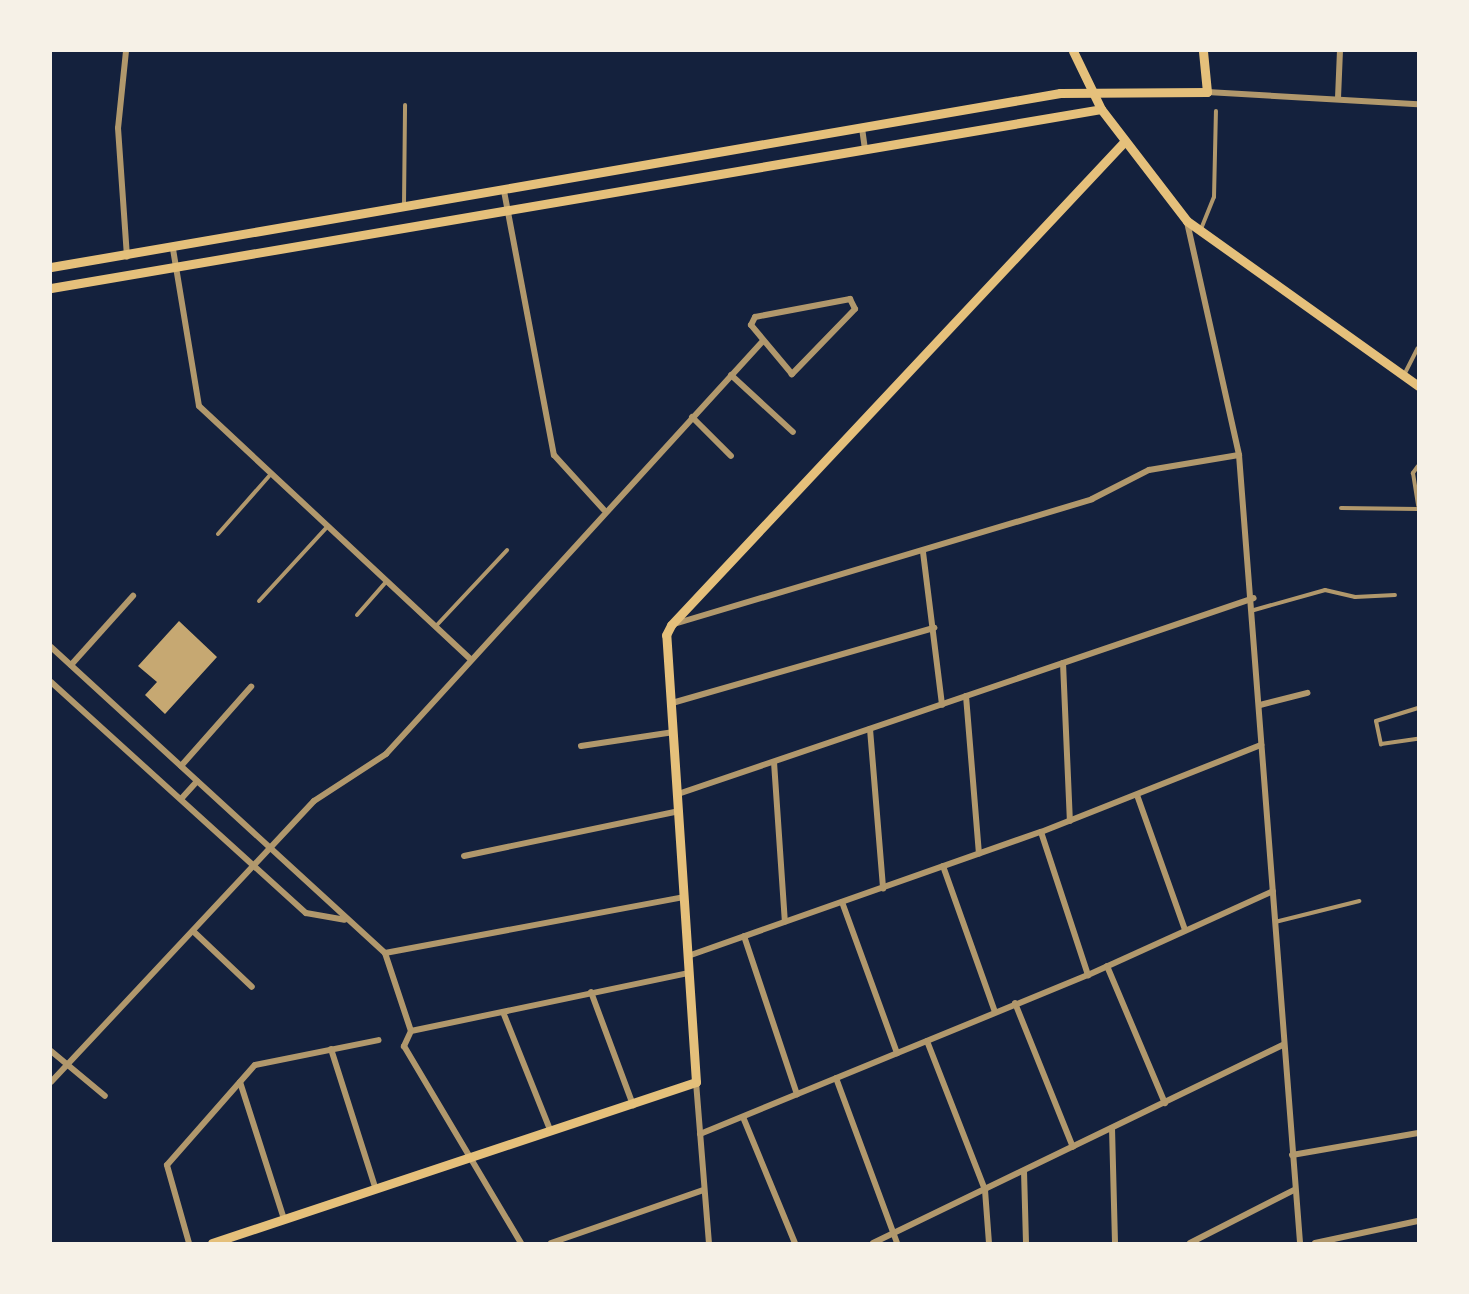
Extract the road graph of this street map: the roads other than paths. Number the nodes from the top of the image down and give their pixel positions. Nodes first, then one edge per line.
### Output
1 (126, 51) edge
2 (1073, 51) edge
3 (1203, 51) edge
4 (1340, 51) edge
5 (1093, 89) junction
6 (1207, 92) junction
7 (1338, 98) junction
8 (1418, 104) edge
9 (405, 105) dead end
10 (1101, 109) junction
11 (1216, 111) dead end
12 (862, 128) junction
13 (1124, 142) junction
14 (865, 149) junction
15 (504, 191) junction
16 (404, 209) junction
17 (507, 209) junction
18 (1187, 221) junction
19 (1200, 230) junction
20 (172, 249) junction
21 (127, 257) junction
22 (51, 267) edge
23 (175, 267) junction
24 (51, 288) edge
25 (763, 341) junction
26 (1418, 348) edge
27 (731, 375) junction
28 (1403, 376) junction
29 (1418, 386) edge
30 (692, 417) junction
31 (793, 432) dead end
32 (1239, 455) junction
33 (731, 456) dead end
34 (1418, 466) edge
35 (270, 475) junction
36 (1418, 507) edge
37 (1341, 508) dead end
38 (604, 510) junction
39 (327, 527) junction
40 (218, 534) dead end
41 (507, 550) dead end
42 (923, 552) junction
43 (386, 582) junction
44 (1395, 595) dead end
45 (132, 596) dead end
46 (1254, 598) junction
47 (259, 601) dead end
48 (1254, 610) junction
49 (357, 615) dead end
50 (671, 625) junction
51 (435, 627) junction
52 (934, 628) junction
53 (51, 647) edge
54 (470, 659) junction
55 (1063, 663) junction
56 (71, 665) junction
57 (51, 682) edge
58 (251, 687) dead end
59 (1307, 693) dead end
60 (966, 696) junction
61 (672, 703) junction
62 (942, 705) junction
63 (1260, 705) junction
64 (1418, 708) edge
65 (870, 729) junction
66 (674, 732) junction
67 (1418, 739) edge
68 (1261, 745) junction
69 (581, 746) dead end
70 (774, 762) junction
71 (181, 766) junction
72 (197, 781) junction
73 (678, 794) junction
74 (1137, 795) junction
75 (181, 799) junction
76 (679, 811) junction
77 (1070, 821) junction
78 (1041, 832) junction
79 (269, 849) junction
80 (979, 853) junction
81 (464, 856) dead end
82 (254, 866) junction
83 (943, 866) junction
84 (882, 888) junction
85 (1273, 891) junction
86 (685, 897) junction
87 (1359, 901) dead end
88 (842, 902) junction
89 (345, 921) junction
90 (785, 922) junction
91 (1275, 922) junction
92 (1185, 930) junction
93 (193, 931) junction
94 (744, 936) junction
95 (385, 953) junction
96 (688, 956) junction
97 (1107, 966) junction
98 (689, 973) junction
99 (1088, 975) junction
100 (252, 987) dead end
101 (591, 992) junction
102 (1015, 1003) junction
103 (503, 1012) junction
104 (995, 1012) junction
105 (411, 1031) junction
106 (379, 1040) dead end
107 (927, 1041) junction
108 (1283, 1045) junction
109 (331, 1049) junction
110 (51, 1051) edge
111 (897, 1053) junction
112 (66, 1065) junction
113 (836, 1078) junction
114 (51, 1082) edge
115 (240, 1082) junction
116 (696, 1082) junction
117 (797, 1094) junction
118 (105, 1096) dead end
119 (1165, 1103) junction
120 (633, 1106) junction
121 (743, 1117) junction
122 (1112, 1128) junction
123 (551, 1132) junction
124 (1418, 1133) edge
125 (700, 1134) junction
126 (1073, 1147) junction
127 (1292, 1155) junction
128 (469, 1157) junction
129 (1024, 1172) junction
130 (375, 1187) junction
131 (703, 1190) junction
132 (985, 1190) junction
133 (1294, 1190) junction
134 (284, 1219) junction
135 (1418, 1221) edge
136 (896, 1233) junction
137 (189, 1243) edge
138 (212, 1243) edge
139 (521, 1243) edge
140 (551, 1243) edge
141 (709, 1243) edge
142 (795, 1243) edge
143 (873, 1243) edge
144 (897, 1243) edge
145 (989, 1243) edge
146 (1026, 1243) edge
147 (1115, 1243) edge
148 (1190, 1243) edge
149 (1300, 1243) edge
150 (1315, 1243) edge

1 - 21 street
2 - 5 main road
3 - 6 main road
4 - 7 street
5 - 6 main road
5 - 10 main road
5 - 12 main road
6 - 7 street
7 - 8 street
9 - 16 lane
10 - 13 main road
10 - 14 main road
11 - 19 lane
12 - 14 street
12 - 15 main road
13 - 18 main road
13 - 50 main road
14 - 17 main road
15 - 16 main road
15 - 17 street
16 - 20 main road
17 - 23 main road
17 - 38 street
18 - 19 main road
18 - 32 street
19 - 28 main road
20 - 21 main road
20 - 23 street
21 - 22 main road
23 - 24 main road
23 - 35 street
25 - 25 street
25 - 27 street
26 - 28 lane
27 - 30 street
27 - 31 street
28 - 29 main road
30 - 33 street
30 - 38 street
32 - 42 street
32 - 46 street
34 - 36 lane
35 - 39 street
35 - 40 lane
36 - 37 lane
38 - 54 street
39 - 43 street
39 - 47 lane
41 - 51 lane
42 - 50 street
42 - 52 street
43 - 49 lane
43 - 51 street
44 - 48 lane
45 - 56 street
46 - 48 street
46 - 55 street
48 - 63 street
50 - 61 main road
51 - 54 street
52 - 61 street
52 - 62 street
53 - 56 street
54 - 79 street
55 - 60 street
55 - 77 street
56 - 71 street
57 - 75 street
58 - 71 street
59 - 63 street
60 - 62 street
60 - 80 street
61 - 66 main road
62 - 65 street
63 - 68 street
64 - 67 lane
65 - 70 street
65 - 84 street
66 - 69 street
66 - 73 main road
68 - 74 street
68 - 85 street
70 - 73 street
70 - 90 street
71 - 72 street
72 - 75 street
72 - 79 street
73 - 76 main road
74 - 77 street
74 - 92 street
75 - 82 street
76 - 81 street
76 - 86 main road
77 - 78 street
78 - 80 street
78 - 99 street
79 - 82 street
79 - 89 street
80 - 83 street
82 - 89 street
82 - 93 street
83 - 84 street
83 - 104 street
84 - 88 street
85 - 91 street
85 - 92 street
86 - 95 street
86 - 96 main road
87 - 91 lane
88 - 90 street
88 - 111 street
89 - 95 street
90 - 94 street
91 - 108 street
92 - 97 street
93 - 100 street
93 - 112 street
94 - 96 street
94 - 117 street
95 - 105 street
96 - 98 main road
97 - 99 street
97 - 119 street
98 - 101 street
98 - 116 main road
99 - 102 street
101 - 103 street
101 - 120 street
102 - 104 street
102 - 126 street
103 - 105 street
103 - 123 street
104 - 107 street
105 - 128 street
106 - 109 street
107 - 111 street
107 - 132 street
108 - 119 street
108 - 127 street
109 - 115 street
109 - 130 street
110 - 112 street
111 - 113 street
112 - 114 street
112 - 118 street
113 - 117 street
113 - 136 street
115 - 134 street
115 - 137 street
116 - 120 main road
116 - 125 street
117 - 121 street
119 - 122 street
120 - 123 main road
121 - 125 street
121 - 142 street
122 - 126 street
122 - 147 street
123 - 128 main road
124 - 127 street
125 - 131 street
126 - 129 street
127 - 133 street
128 - 130 main road
128 - 139 street
129 - 132 street
129 - 146 street
130 - 134 main road
131 - 140 street
131 - 141 street
132 - 136 street
132 - 145 street
133 - 148 street
133 - 149 street
134 - 138 main road
135 - 150 street
136 - 143 street
136 - 144 street

